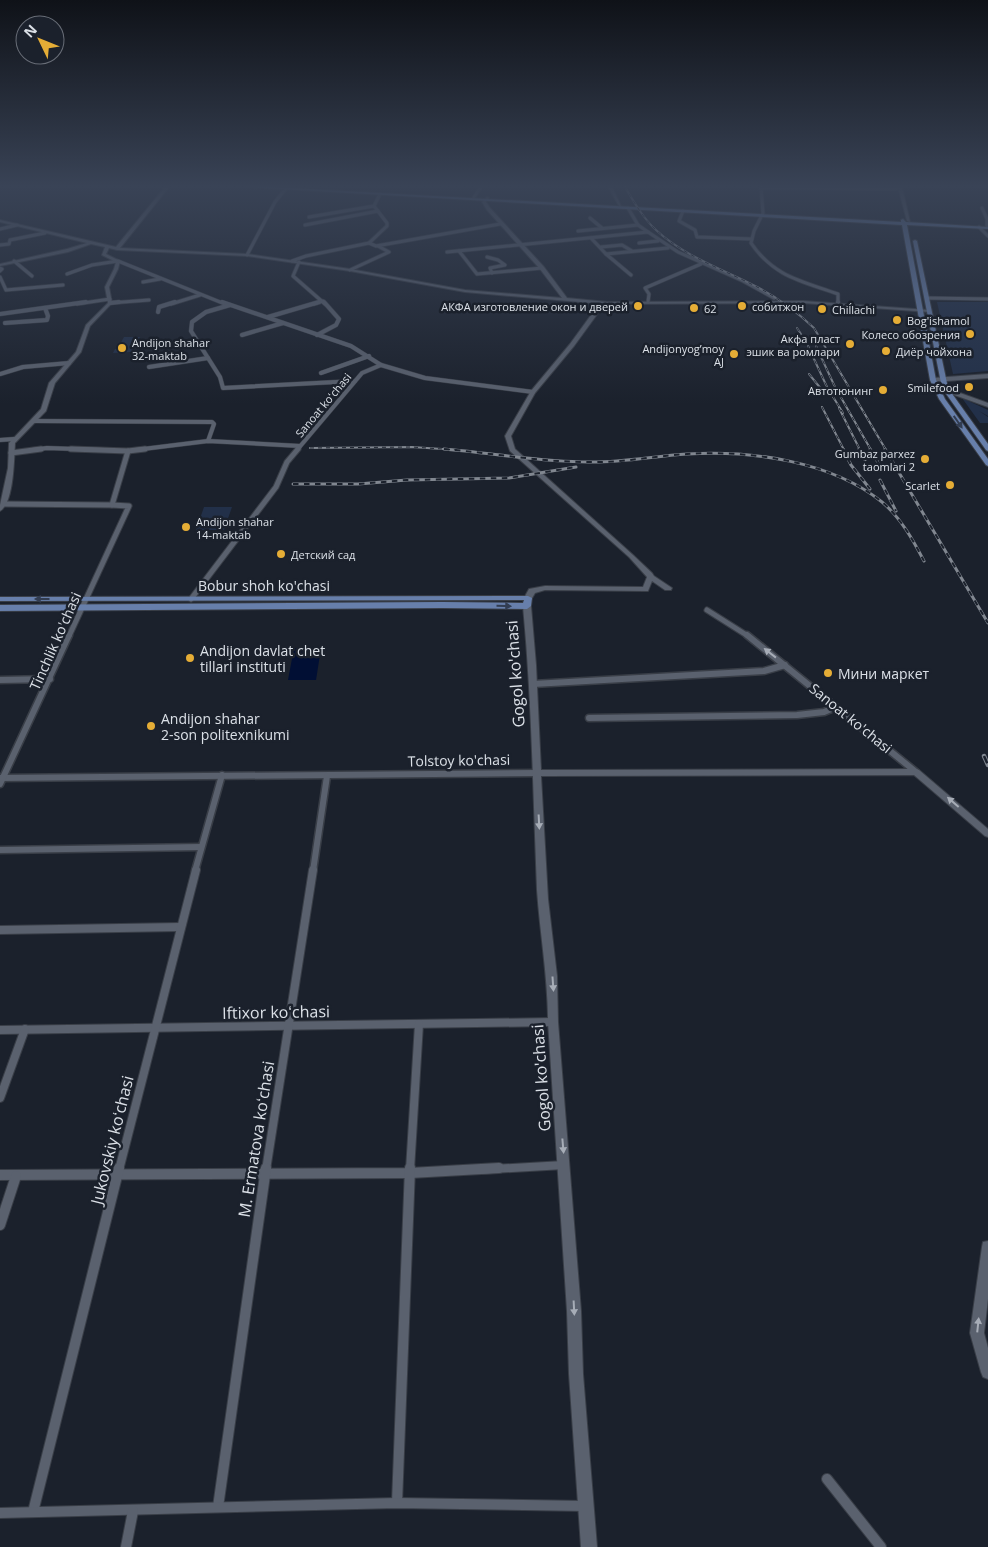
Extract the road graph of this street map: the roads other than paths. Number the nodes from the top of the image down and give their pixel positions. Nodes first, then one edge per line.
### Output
1 (22, 259) edge
2 (114, 259) edge
3 (278, 259) edge
4 (297, 259) edge
5 (373, 259) edge
6 (465, 259) edge
7 (495, 259) edge
8 (534, 259) edge
9 (612, 259) edge
10 (691, 259) edge
11 (762, 259) edge
12 (911, 259) edge
13 (916, 259) edge
14 (14, 261) junction
15 (118, 261) junction
16 (292, 261) junction
17 (299, 262) junction
18 (701, 264) junction
19 (0, 268) edge
20 (542, 268) junction
21 (350, 270) junction
22 (492, 273) junction
23 (67, 274) dead end
24 (631, 275) dead end
25 (32, 276) dead end
26 (0, 277) edge
27 (162, 279) junction
28 (143, 282) dead end
29 (63, 285) dead end
30 (200, 295) junction
31 (774, 298) dead end
32 (927, 298) junction
33 (565, 299) junction
34 (988, 299) edge
35 (148, 300) dead end
36 (110, 301) junction
37 (323, 301) junction
38 (607, 302) junction
39 (648, 302) junction
40 (232, 304) junction
41 (839, 304) junction
42 (46, 308) junction
43 (919, 310) junction
44 (929, 311) junction
45 (158, 312) dead end
46 (0, 314) edge
47 (268, 316) junction
48 (5, 323) dead end
49 (283, 323) junction
50 (242, 334) dead end
51 (317, 335) junction
52 (369, 356) junction
53 (208, 358) junction
54 (69, 363) junction
55 (381, 366) junction
56 (149, 367) dead end
57 (0, 374) edge
58 (321, 374) dead end
59 (988, 376) edge
60 (933, 380) junction
61 (943, 380) junction
62 (355, 381) junction
63 (937, 390) junction
64 (946, 390) junction
65 (533, 392) junction
66 (988, 405) edge
67 (34, 421) junction
68 (14, 439) junction
69 (0, 440) edge
70 (208, 442) junction
71 (300, 446) junction
72 (988, 449) edge
73 (128, 450) junction
74 (11, 453) junction
75 (988, 464) edge
76 (112, 505) junction
77 (2, 506) edge
78 (651, 577) junction
79 (668, 588) dead end
80 (191, 599) junction
81 (0, 600) edge
82 (406, 601) junction
83 (528, 602) junction
84 (85, 603) junction
85 (0, 608) edge
86 (708, 610) dead end
87 (786, 666) junction
88 (50, 679) junction
89 (0, 680) edge
90 (533, 684) junction
91 (836, 707) junction
92 (589, 718) dead end
93 (916, 772) junction
94 (537, 773) junction
95 (222, 775) junction
96 (327, 776) junction
97 (1, 780) edge
98 (988, 834) edge
99 (201, 847) junction
100 (0, 850) edge
101 (180, 927) junction
102 (0, 930) edge
103 (553, 1022) junction
104 (420, 1024) junction
105 (290, 1026) junction
106 (155, 1027) junction
107 (25, 1029) junction
108 (0, 1030) edge
109 (0, 1098) edge
110 (564, 1165) junction
111 (119, 1173) junction
112 (410, 1173) junction
113 (265, 1175) junction
114 (0, 1176) edge
115 (16, 1176) junction
116 (0, 1225) edge
117 (988, 1248) edge
118 (988, 1372) edge
119 (827, 1479) dead end
120 (397, 1503) junction
121 (586, 1506) junction
122 (218, 1507) junction
123 (133, 1511) junction
124 (33, 1512) junction
125 (0, 1513) edge
126 (126, 1547) edge
127 (589, 1547) edge
128 (881, 1547) edge

1 - 14 main road
2 - 15 main road
3 - 16 main road
4 - 16 street
5 - 21 street
6 - 22 street
7 - 22 street
8 - 20 main road
9 - 24 street
10 - 18 street
11 - 41 street
12 - 43 main road
13 - 32 main road
14 - 19 main road
14 - 25 street
15 - 23 street
15 - 27 street
15 - 36 main road
16 - 17 main road
17 - 21 main road
17 - 37 street
18 - 31 street
18 - 39 street
20 - 22 street
20 - 33 main road
21 - 33 main road
26 - 29 street
27 - 28 street
27 - 30 street
30 - 40 street
30 - 45 street
32 - 34 street
32 - 44 main road
33 - 38 main road
35 - 36 street
36 - 42 street
36 - 54 main road
37 - 47 street
37 - 51 street
38 - 39 main road
38 - 65 main road
39 - 41 main road
40 - 47 street
40 - 53 street
41 - 43 main road
42 - 46 street
42 - 48 street
43 - 44 main road
43 - 60 main road
44 - 61 main road
47 - 49 street
49 - 50 street
49 - 51 street
51 - 52 street
52 - 55 street
52 - 58 street
53 - 56 street
53 - 62 street
54 - 57 street
54 - 67 main road
55 - 62 street, Sanoat koʻchasi
55 - 65 street
59 - 61 main road
60 - 61 main road
60 - 63 main road
61 - 64 main road
62 - 71 street, Sanoat koʻchasi
63 - 64 main road
63 -> 75 main road
64 - 66 main road
64 - 72 main road
65 - 78 main road
67 - 68 main road
67 - 70 street
68 - 69 street
68 - 74 main road
70 - 71 street
70 - 73 street
71 - 80 street, Sanoat koʻchasi
73 - 74 street
73 - 76 street
74 - 77 main road
76 - 77 street
76 - 84 street, Tinchlik ko'chasi
78 - 79 main road
78 - 83 main road
80 - 82 main road, Bobur shoh ko'chasi
80 - 84 main road, Bobur shoh ko'chasi
84 -> 81 main road, Bobur shoh ko'chasi
82 - 83 main road, Bobur shoh ko'chasi
82 - 84 main road, Bobur shoh ko'chasi
83 - 90 main road, Gogol ko'chasi
84 - 85 main road, Bobur shoh ko'chasi
84 - 88 street, Tinchlik ko'chasi
87 -> 86 street, Sanoat ko'chasi
87 - 90 street
87 - 91 street, Sanoat ko'chasi
88 - 89 street
88 - 97 street, Tinchlik ko'chasi
90 - 94 main road, Gogol ko'chasi
91 - 92 street
91 - 93 street, Sanoat ko'chasi
93 - 94 main road, Tolstoy ko'chasi
98 -> 93 main road, Sanoat ko'chasi
94 - 96 street, Tolstoy ko'chasi
94 -> 103 main road, Gogol ko'chasi
95 - 96 street, Tolstoy ko'chasi
95 - 97 street, Tolstoy ko'chasi
95 - 99 street, Jukovskiy koʻchasi
96 - 105 street, M. Ermatova koʻchasi
99 - 100 street
99 - 101 street, Jukovskiy koʻchasi
101 - 102 street
101 - 106 street, Jukovskiy koʻchasi
103 - 104 street, Iftixor koʻchasi
103 -> 110 main road, Gogol ko'chasi
104 - 105 street, Iftixor koʻchasi
104 - 112 street
105 - 106 street, Iftixor koʻchasi
105 - 113 street, M. Ermatova koʻchasi
106 - 107 street, Iftixor koʻchasi
106 - 111 street, Jukovskiy koʻchasi
107 - 108 street, Iftixor koʻchasi
107 - 109 street
110 - 112 street
110 -> 121 main road, Gogol ko'chasi
111 - 113 street
111 - 115 street
111 - 124 street, Jukovskiy koʻchasi
112 - 113 street
112 - 120 street
113 - 122 street, M. Ermatova koʻchasi
114 - 115 street
115 - 116 street
118 -> 117 main road
119 - 128 street
120 - 121 street
120 - 122 street
121 - 127 main road, Gogol ko'chasi
122 - 123 street
123 - 124 street
123 - 126 street
124 - 125 street

